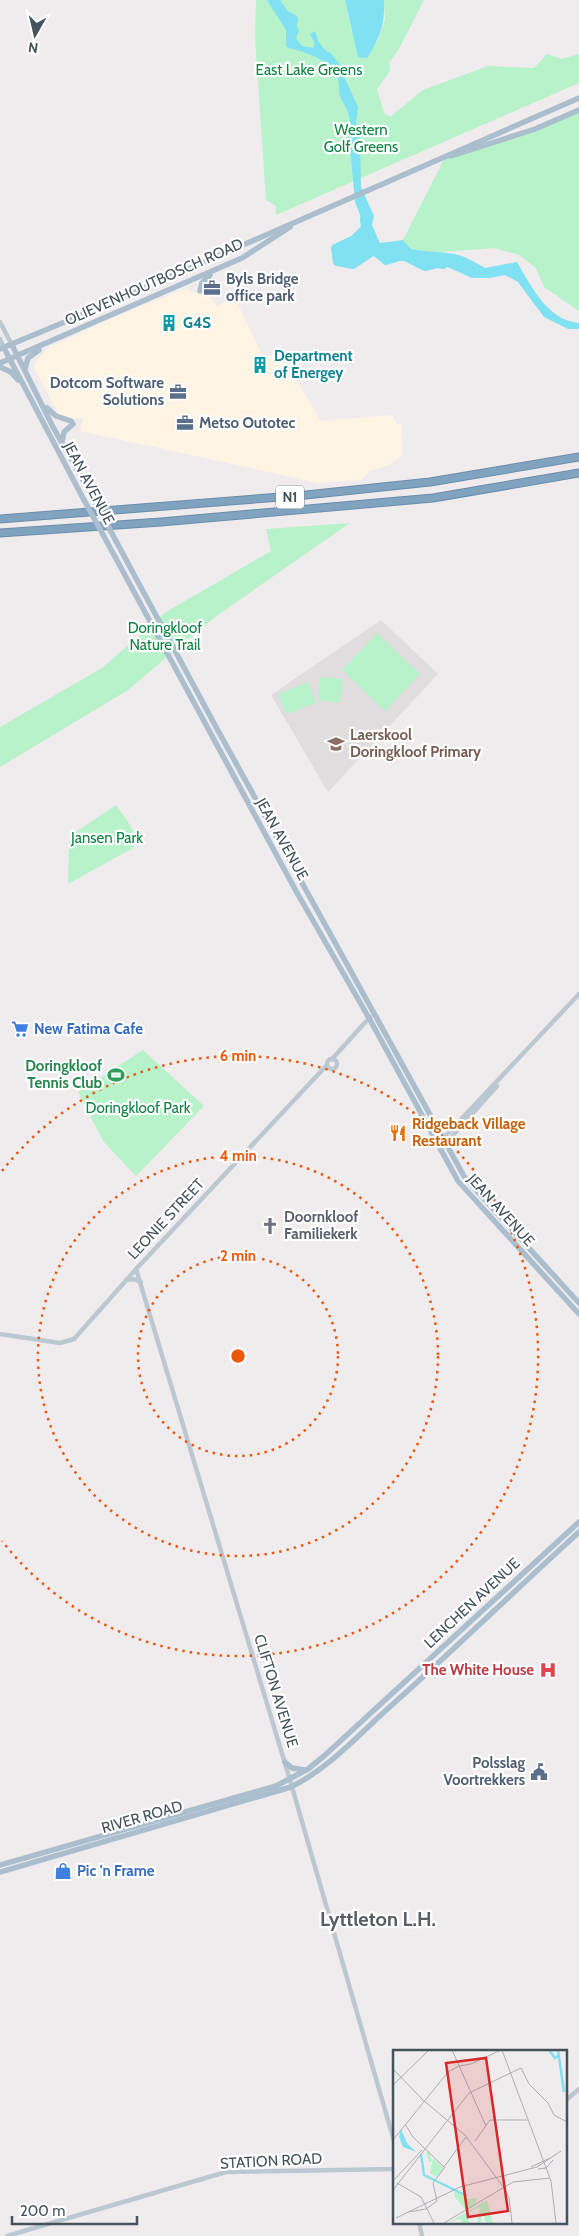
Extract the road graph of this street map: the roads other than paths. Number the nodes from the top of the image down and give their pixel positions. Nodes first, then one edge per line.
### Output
1 (579, 98) edge
2 (579, 110) edge
3 (425, 164) junction
4 (304, 218) junction
5 (222, 267) junction
6 (200, 291) dead end
7 (0, 322) edge
8 (72, 333) junction
9 (0, 340) edge
10 (12, 345) junction
11 (2, 348) edge
12 (17, 356) junction
13 (9, 359) junction
14 (0, 363) edge
15 (0, 367) edge
16 (25, 372) junction
17 (29, 396) junction
18 (41, 400) junction
19 (62, 444) junction
20 (579, 457) edge
21 (579, 473) edge
22 (0, 519) edge
23 (0, 533) edge
24 (179, 660) junction
25 (188, 694) junction
26 (232, 756) junction
27 (240, 790) junction
28 (326, 928) junction
29 (335, 959) junction
30 (579, 994) edge
31 (374, 1012) junction
32 (369, 1018) junction
33 (341, 1051) junction
34 (332, 1059) junction
35 (337, 1064) junction
36 (329, 1067) junction
37 (444, 1141) junction
38 (439, 1147) junction
39 (494, 1216) junction
40 (136, 1269) junction
41 (126, 1280) junction
42 (141, 1282) junction
43 (579, 1303) edge
44 (579, 1314) edge
45 (0, 1334) edge
46 (579, 1522) edge
47 (579, 1532) edge
48 (285, 1762) junction
49 (308, 1769) junction
50 (290, 1780) junction
51 (292, 1787) junction
52 (0, 1865) edge
53 (0, 1872) edge
54 (579, 2090) edge
55 (566, 2101) edge
56 (389, 2122) junction
57 (393, 2131) edge
58 (393, 2137) edge
59 (393, 2169) edge
60 (7, 2236) edge

1 - 3 main road, OLIEVENHOUTBOSCH ROAD
2 - 3 main road, OLIEVENHOUTBOSCH ROAD
3 - 4 main road, OLIEVENHOUTBOSCH ROAD
4 - 5 main road, OLIEVENHOUTBOSCH ROAD
4 - 10 main road, OLIEVENHOUTBOSCH ROAD
5 - 6 main road
5 - 8 main road, OLIEVENHOUTBOSCH ROAD
7 - 10 street
8 - 12 main road, OLIEVENHOUTBOSCH ROAD
8 - 16 main road
9 - 11 street
10 - 11 main road, OLIEVENHOUTBOSCH ROAD
10 - 12 main road, JEAN AVENUE
11 - 13 main road, JEAN AVENUE
12 - 13 main road, OLIEVENHOUTBOSCH ROAD
12 - 16 main road, JEAN AVENUE
13 - 14 main road, OLIEVENHOUTBOSCH ROAD
13 - 17 main road, JEAN AVENUE
15 - 17 main road
16 - 18 main road, JEAN AVENUE
17 - 25 main road, JEAN AVENUE, bridge
18 - 19 main road, JEAN AVENUE
18 - 19 main road
19 - 24 main road, JEAN AVENUE, bridge
20 - 22 highway, N1
21 - 23 highway, N1
24 - 25 main road
24 - 26 main road, JEAN AVENUE
25 - 27 main road, JEAN AVENUE
26 - 27 main road
26 - 28 main road, JEAN AVENUE
27 - 29 main road, JEAN AVENUE
28 - 29 main road
28 - 31 main road, JEAN AVENUE
29 - 32 main road, JEAN AVENUE
30 - 37 street
31 - 32 street
31 - 37 main road, JEAN AVENUE
32 - 33 street
32 - 38 main road, JEAN AVENUE
33 - 34 street
33 - 35 street
34 - 35 street
34 - 36 street
35 - 36 street
36 - 40 street, LEONIE STREET
37 - 38 street
37 - 39 main road, JEAN AVENUE
38 - 39 main road, JEAN AVENUE
39 - 43 main road, JEAN AVENUE
39 - 44 main road, JEAN AVENUE
40 - 41 street, LEONIE STREET
40 - 42 street, CLIFTON AVENUE
41 - 42 street
41 - 45 street, LEONIE STREET
42 - 48 street, CLIFTON AVENUE
46 - 49 main road, LENCHEN AVENUE
47 - 51 main road, LENCHEN AVENUE
48 - 49 main road
48 - 50 street, CLIFTON AVENUE
49 - 50 main road, LENCHEN AVENUE
50 - 51 street, CLIFTON AVENUE
50 - 52 main road, RIVER ROAD
51 - 53 main road, RIVER ROAD
51 - 56 street, CLIFTON AVENUE
54 - 55 street
56 - 57 street, CLIFTON AVENUE
56 - 58 street, CLIFTON AVENUE
59 - 60 street, STATION ROAD

